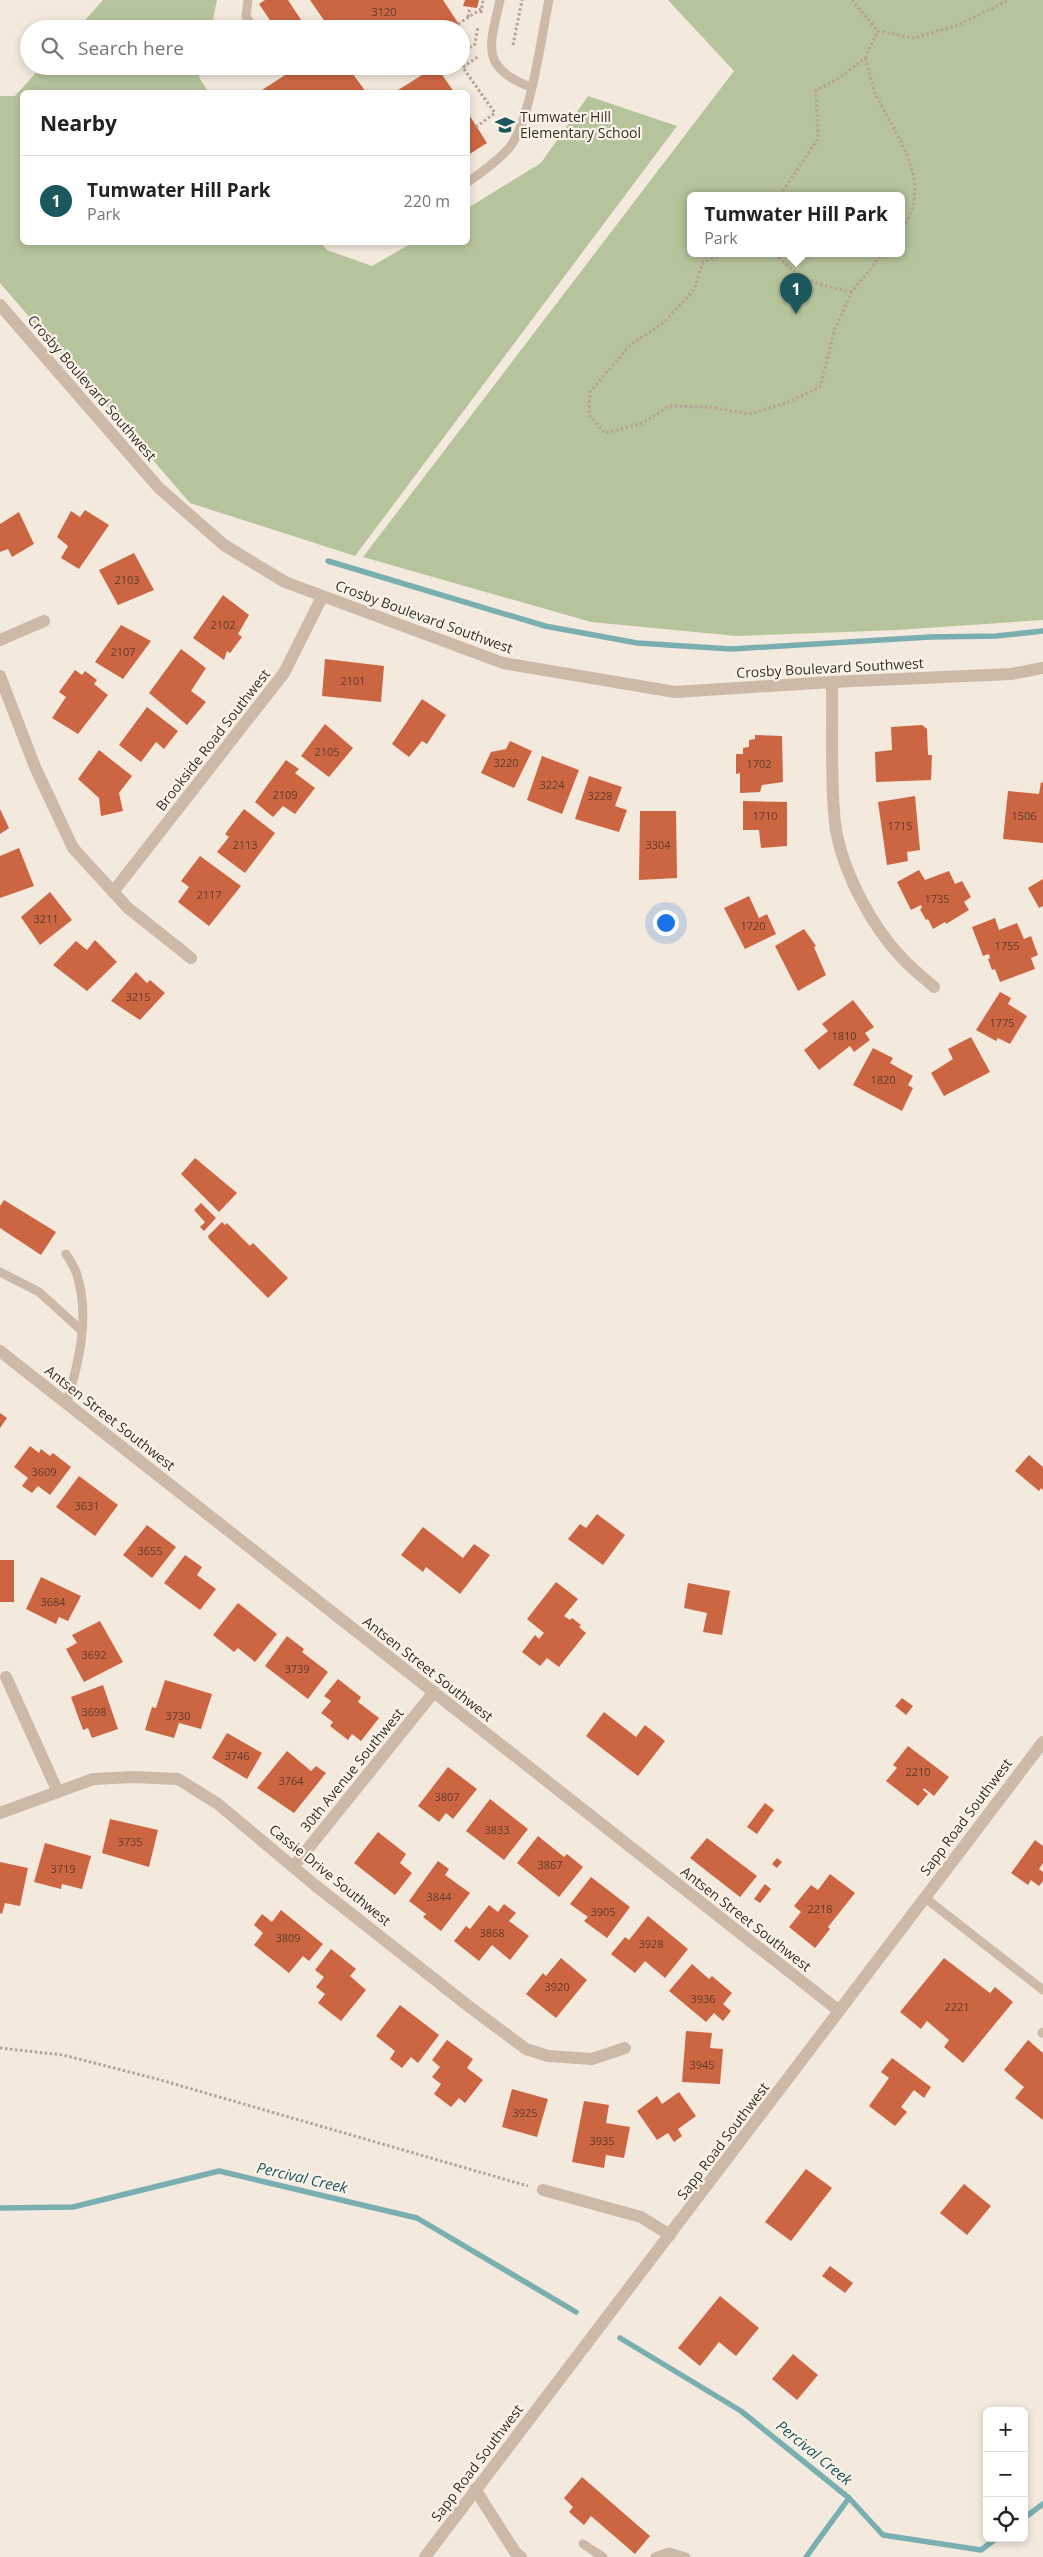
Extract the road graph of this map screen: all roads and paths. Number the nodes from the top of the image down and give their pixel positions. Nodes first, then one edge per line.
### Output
1 (248, 0) edge
2 (500, 0) edge
3 (522, 0) edge
4 (548, 0) edge
5 (852, 0) edge
6 (1009, 0) edge
7 (478, 1) edge
8 (483, 1) edge
9 (470, 7) dead end
10 (482, 8) junction
11 (468, 17) junction
12 (248, 20) edge
13 (464, 20) edge
14 (878, 31) junction
15 (513, 45) dead end
16 (470, 47) edge
17 (480, 56) dead end
18 (865, 58) junction
19 (470, 62) edge
20 (468, 75) edge
21 (531, 87) junction
22 (476, 127) dead end
23 (470, 181) edge
24 (782, 192) edge
25 (905, 221) edge
26 (716, 257) edge
27 (780, 257) edge
28 (880, 257) edge
29 (852, 292) junction
30 (0, 304) edge
31 (322, 597) junction
32 (44, 621) dead end
33 (0, 640) edge
34 (1043, 668) edge
35 (0, 676) edge
36 (832, 682) junction
37 (113, 892) junction
38 (191, 958) dead end
39 (934, 987) dead end
40 (66, 1254) dead end
41 (0, 1272) edge
42 (82, 1330) junction
43 (0, 1351) edge
44 (67, 1402) junction
45 (6, 1677) dead end
46 (434, 1692) junction
47 (1043, 1742) edge
48 (57, 1790) junction
49 (0, 1813) edge
50 (294, 1866) junction
51 (924, 1897) junction
52 (1043, 1990) edge
53 (838, 2010) junction
54 (0, 2048) edge
55 (625, 2048) dead end
56 (543, 2190) joint
57 (670, 2235) junction
58 (475, 2489) junction
59 (584, 2544) dead end
60 (425, 2557) edge
61 (521, 2557) edge
62 (603, 2557) edge
63 (655, 2557) edge
64 (686, 2557) edge

1 - 12 lane
2 - 21 lane
3 - 15 path
4 - 21 lane
5 - 14 path
6 - 14 path
7 - 8 path
8 - 10 path
9 - 11 path
10 - 11 path
10 - 16 path
11 - 13 path
14 - 18 path
17 - 19 path
18 - 24 path
18 - 25 path
20 - 22 path
21 - 23 lane
26 - 29 path
27 - 29 path
28 - 29 path
30 - 31 street, Crosby Boulevard Southwest
31 - 36 street, Crosby Boulevard Southwest
31 - 37 street, Brookside Road Southwest
32 - 33 street
34 - 36 street, Crosby Boulevard Southwest
35 - 37 street
36 - 39 street
37 - 38 street
40 - 42 lane
41 - 42 lane
42 - 44 lane
43 - 44 street, Antsen Street Southwest
44 - 46 street, Antsen Street Southwest
45 - 48 street
46 - 50 street, 30th Avenue Southwest
46 - 53 street, Antsen Street Southwest
47 - 51 street, Sapp Road Southwest
48 - 49 street, Cassie Drive Southwest
48 - 50 street, Cassie Drive Southwest
50 - 55 street, Cassie Drive Southwest
51 - 52 lane
51 - 53 street, Sapp Road Southwest
53 - 57 street, Sapp Road Southwest
54 - 56 path
56 - 57 street
57 - 58 street, Sapp Road Southwest
58 - 60 street, Sapp Road Southwest
58 - 61 street
59 - 62 lane
63 - 64 lane

